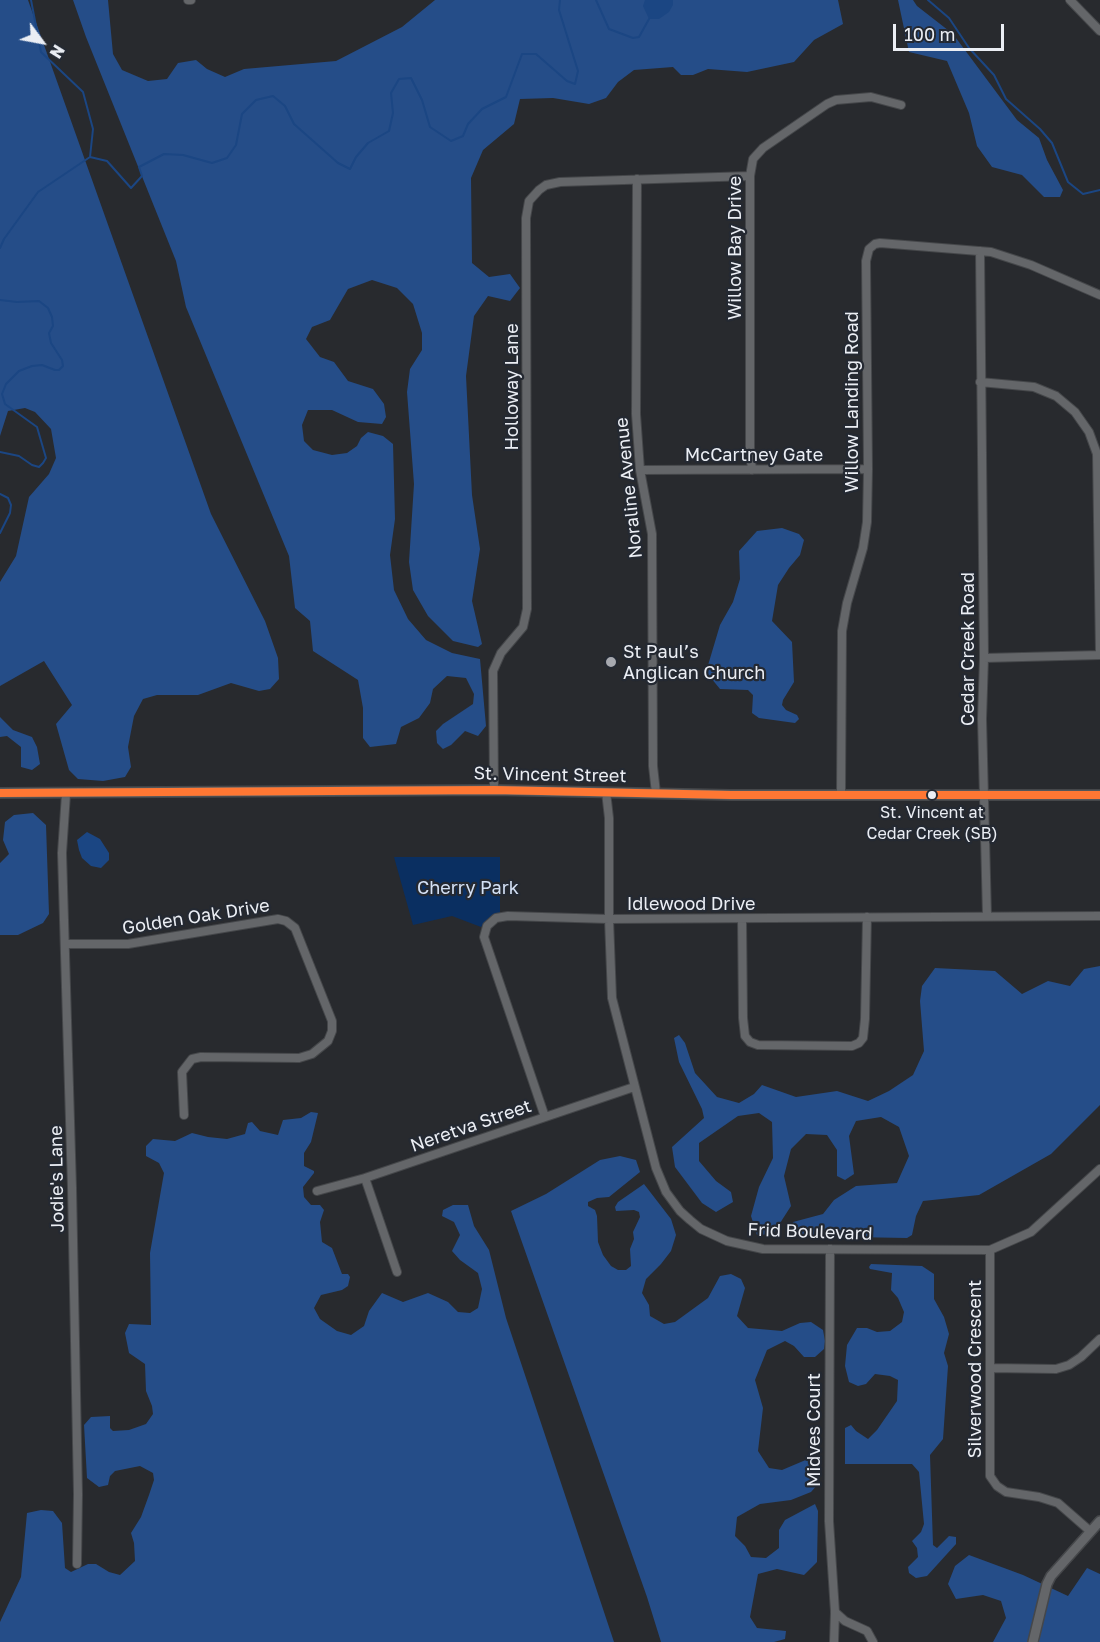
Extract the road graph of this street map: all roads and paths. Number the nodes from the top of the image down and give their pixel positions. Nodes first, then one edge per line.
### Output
1 (1070, 0) edge
2 (1100, 31) edge
3 (901, 105) dead end
4 (750, 176) junction
5 (637, 179) junction
6 (980, 251) junction
7 (1100, 296) edge
8 (980, 381) junction
9 (868, 469) junction
10 (640, 470) junction
11 (752, 470) junction
12 (1100, 655) edge
13 (984, 658) junction
14 (494, 790) junction
15 (606, 792) junction
16 (0, 793) edge
17 (656, 793) junction
18 (66, 794) junction
19 (841, 794) junction
20 (984, 795) junction
21 (1100, 795) edge
22 (987, 916) junction
23 (1100, 916) edge
24 (867, 917) junction
25 (609, 919) junction
26 (742, 919) junction
27 (65, 944) junction
28 (634, 1088) junction
29 (184, 1115) dead end
30 (545, 1117) junction
31 (1100, 1169) edge
32 (365, 1178) junction
33 (317, 1191) dead end
34 (830, 1249) junction
35 (990, 1250) junction
36 (397, 1272) dead end
37 (1100, 1339) edge
38 (991, 1368) junction
39 (1100, 1521) edge
40 (1090, 1531) junction
41 (77, 1564) dead end
42 (835, 1612) junction
43 (834, 1642) edge
44 (873, 1642) edge
45 (1033, 1642) edge

1 - 2 street
3 - 4 street, Willow Bay Drive
4 - 5 street, Holloway Lane
4 - 11 street, Willow Bay Drive
5 - 10 street, Noraline Avenue
5 - 14 street, Holloway Lane
6 - 7 street, Willow Landing Road
6 - 8 street, Cedar Creek Road
6 - 9 street, Willow Landing Road
8 - 12 street
8 - 13 street, Cedar Creek Road
9 - 11 street, McCartney Gate
9 - 19 street, Willow Landing Road
10 - 11 street, McCartney Gate
10 - 17 street, Noraline Avenue
12 - 13 street
13 - 20 street, Cedar Creek Road
14 - 15 street, St. Vincent Street
14 - 18 street, St. Vincent Street
15 - 17 street, St. Vincent Street
15 - 25 street, Frid Boulevard
16 - 18 street, St. Vincent Street
17 - 19 street, St. Vincent Street
18 - 27 street, Jodie's Lane
19 - 20 street, St. Vincent Street
20 - 21 street, St. Vincent Street
20 - 22 street, Cedar Creek Road
22 - 23 street, Idlewood Drive
22 - 24 street, Idlewood Drive
24 - 26 street, Idlewood Drive
24 - 26 street
25 - 26 street, Idlewood Drive
25 - 28 street, Frid Boulevard
25 - 30 street, Idlewood Drive
27 - 29 street, Golden Oak Drive
27 - 41 street, Jodie's Lane
28 - 30 street, Neretva Street
28 - 34 street, Frid Boulevard
30 - 32 street, Neretva Street
31 - 35 street, Frid Boulevard
32 - 33 street, Neretva Street
32 - 36 street
34 - 35 street, Frid Boulevard
34 - 42 street, Midves Court
35 - 38 street, Silverwood Crescent
37 - 38 street
38 - 40 street, Silverwood Crescent
39 - 40 street
40 - 45 street
42 - 43 street, Midves Court
42 - 44 street

